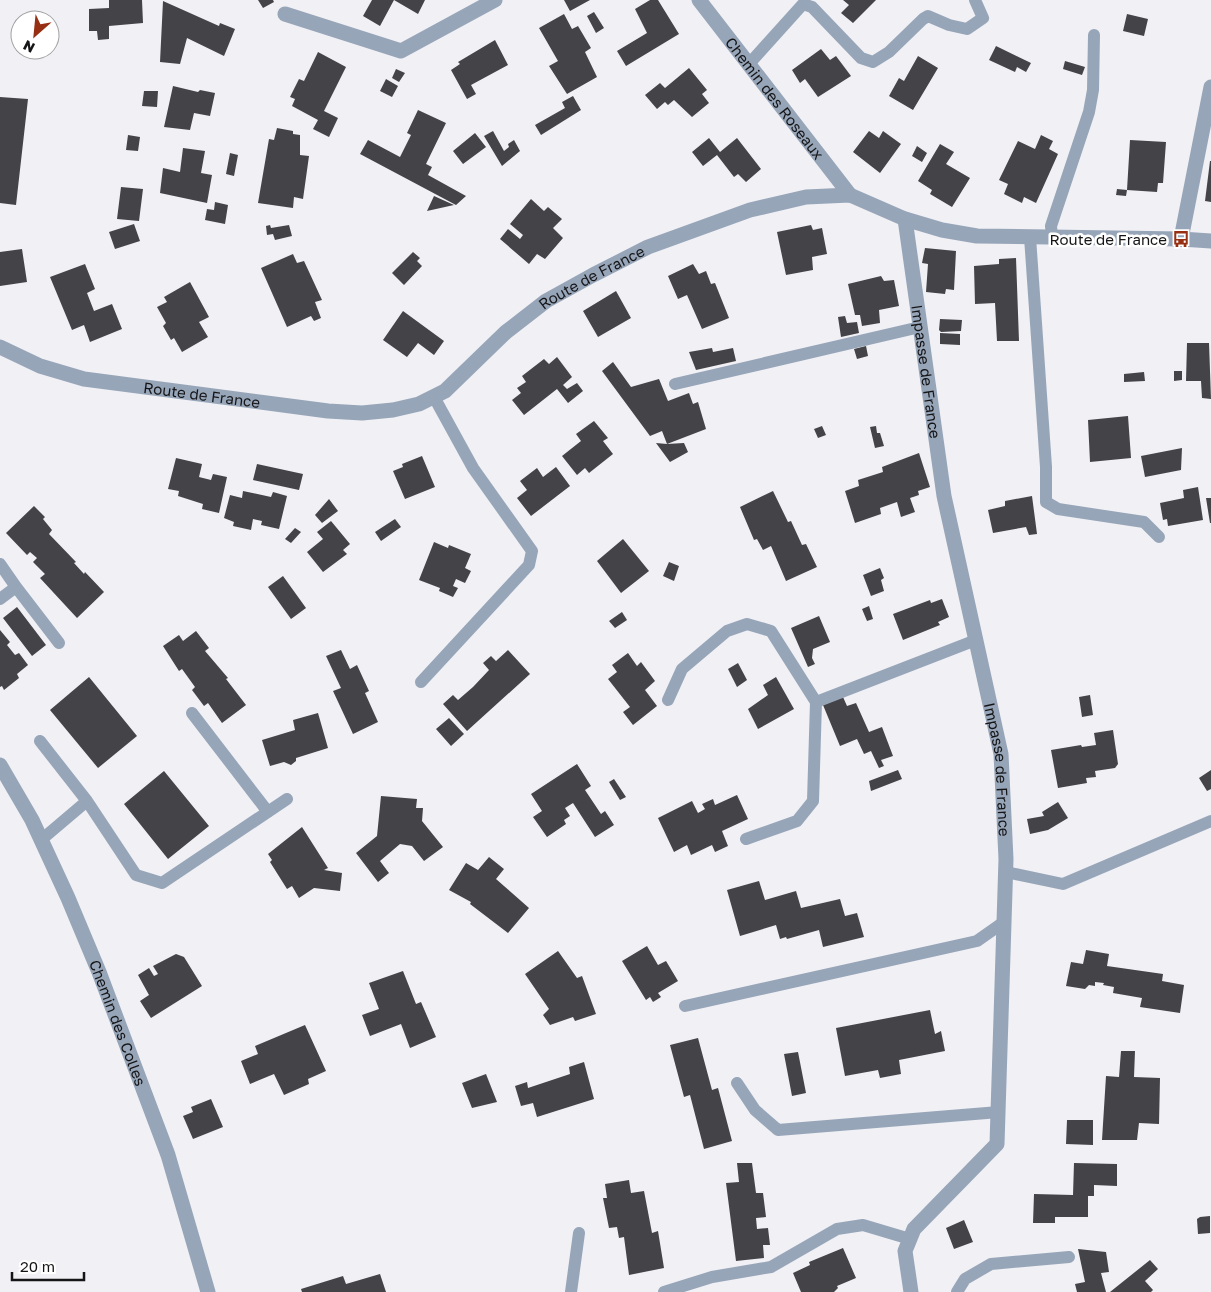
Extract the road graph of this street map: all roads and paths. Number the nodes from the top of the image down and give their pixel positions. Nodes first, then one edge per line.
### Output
1 (495, 0) edge
2 (699, 0) edge
3 (975, 0) edge
4 (285, 14) dead end
5 (1094, 35) dead end
6 (749, 64) junction
7 (1211, 87) edge
8 (850, 195) junction
9 (905, 219) junction
10 (1030, 237) junction
11 (1052, 237) junction
12 (1180, 238) junction
13 (1211, 241) edge
14 (920, 327) junction
15 (0, 347) edge
16 (675, 384) dead end
17 (434, 397) junction
18 (1159, 537) dead end
19 (0, 564) edge
20 (16, 587) junction
21 (0, 599) edge
22 (976, 640) junction
23 (59, 643) dead end
24 (422, 682) dead end
25 (668, 700) dead end
26 (816, 702) junction
27 (192, 713) dead end
28 (40, 741) dead end
29 (0, 765) edge
30 (287, 798) dead end
31 (87, 801) junction
32 (268, 812) junction
33 (1211, 821) edge
34 (746, 839) dead end
35 (41, 840) junction
36 (1006, 872) junction
37 (1004, 922) junction
38 (685, 1006) dead end
39 (737, 1083) dead end
40 (998, 1112) junction
41 (579, 1233) dead end
42 (910, 1239) junction
43 (1069, 1257) dead end
44 (208, 1292) edge
45 (571, 1292) edge
46 (664, 1292) edge
47 (911, 1292) edge
48 (957, 1292) edge

1 - 4 street
2 - 6 street, Chemin des Roseaux
3 - 6 lane
5 - 11 lane
6 - 8 street, Chemin des Roseaux
7 - 12 street
8 - 9 street, Route de France
8 - 17 street, Route de France
9 - 10 street, Route de France
9 - 14 street, Impasse de France
10 - 11 street, Route de France
10 - 18 lane
11 - 12 street, Route de France
12 - 13 street, Route de France
14 - 16 lane
14 - 22 street, Impasse de France
15 - 17 street, Route de France
17 - 24 lane
19 - 20 lane
20 - 21 lane
20 - 23 lane
22 - 26 lane
22 - 36 street, Impasse de France
25 - 26 lane
26 - 34 lane
27 - 32 lane
28 - 31 lane
29 - 35 street, Chemin des Colles
30 - 32 lane
31 - 32 lane
31 - 35 lane
33 - 36 lane
35 - 44 street, Chemin des Colles
36 - 37 street, Impasse de France
37 - 38 lane
37 - 40 street, Impasse de France
39 - 40 lane
40 - 42 street, Impasse de France
41 - 45 lane
42 - 46 lane
42 - 47 street, Impasse de France
43 - 48 lane

